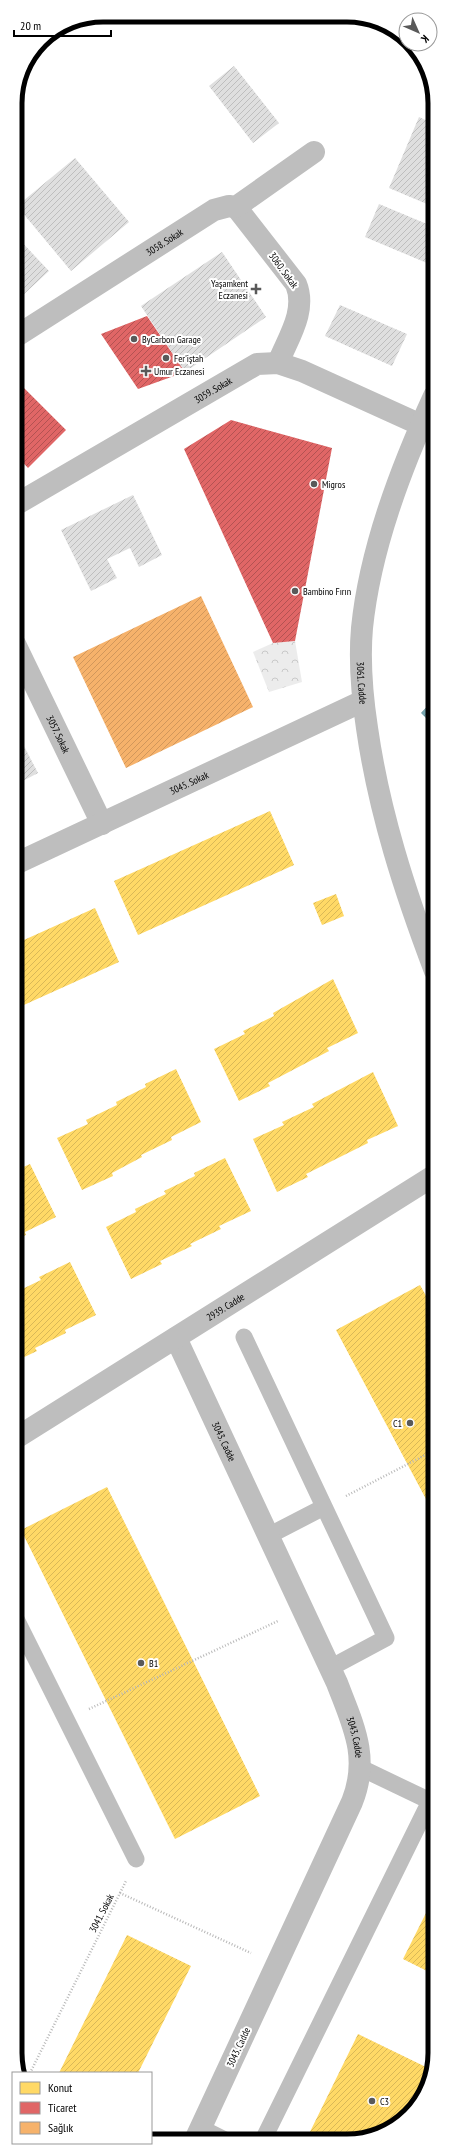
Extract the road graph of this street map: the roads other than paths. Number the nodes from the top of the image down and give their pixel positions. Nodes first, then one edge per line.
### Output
1 (314, 152) dead end
2 (236, 207) junction
3 (22, 333) edge
4 (278, 363) junction
5 (428, 409) edge
6 (421, 425) junction
7 (22, 501) edge
8 (22, 658) edge
9 (363, 701) junction
10 (102, 824) junction
11 (22, 861) edge
12 (428, 954) edge
13 (428, 1178) edge
14 (244, 1337) dead end
15 (176, 1338) junction
16 (22, 1434) edge
17 (324, 1507) junction
18 (268, 1536) junction
19 (22, 1631) edge
20 (330, 1668) junction
21 (361, 1768) junction
22 (428, 1794) edge
23 (428, 1804) edge
24 (136, 1859) dead end
25 (198, 2134) edge
26 (266, 2134) edge

1 - 2 street, 3058. Sokak
2 - 3 street, 3058. Sokak
2 - 4 street, 3060. Sokak
4 - 6 street, 3059. Sokak
4 - 7 street, 3059. Sokak
5 - 6 street, 3061. Cadde
6 - 9 street, 3061. Cadde
8 - 10 street, 3057. Sokak
9 - 10 street, 3045. Sokak
9 - 12 street, 3061. Cadde
10 - 11 street, 3045. Sokak
13 - 15 street, 2939. Cadde
14 - 17 lane
15 - 16 street, 2939. Cadde
15 - 18 street, 3043. Cadde
17 - 18 lane
17 - 20 lane
18 - 20 street, 3043. Cadde
19 - 24 lane
20 - 21 street, 3043. Cadde
21 - 22 lane
21 - 25 street, 3043. Cadde
23 - 26 lane

